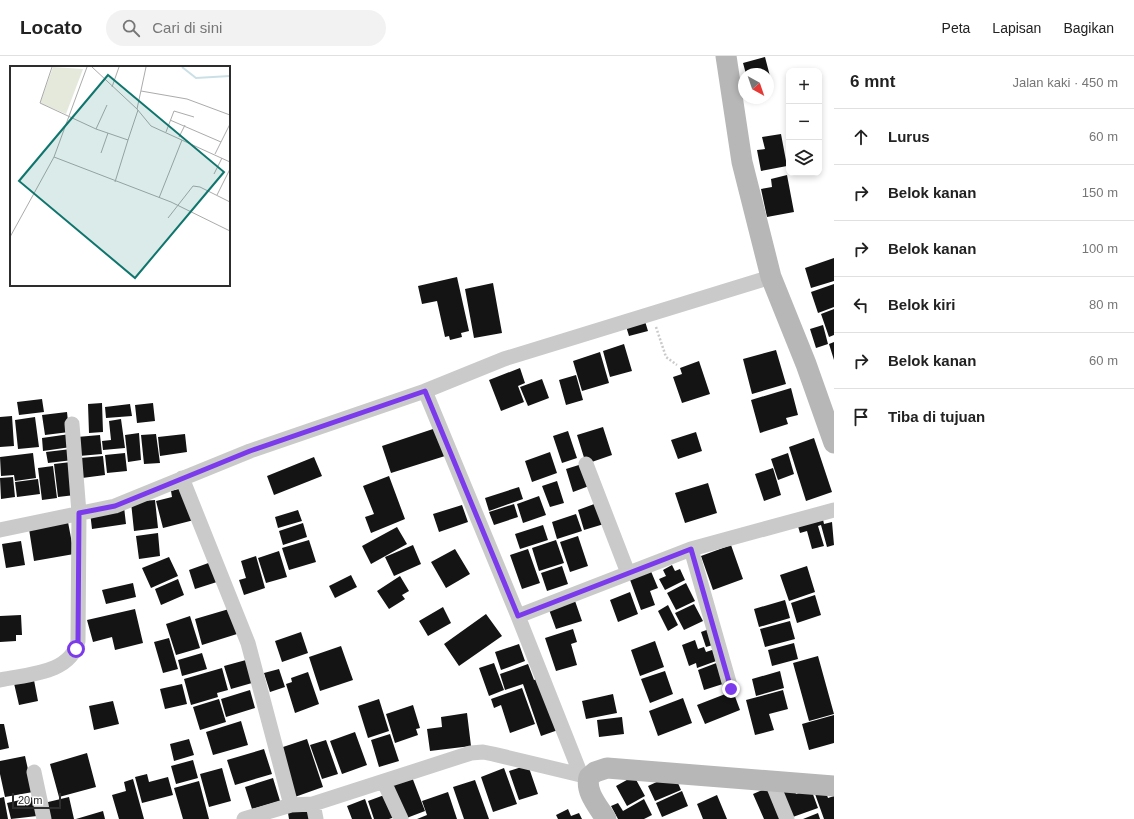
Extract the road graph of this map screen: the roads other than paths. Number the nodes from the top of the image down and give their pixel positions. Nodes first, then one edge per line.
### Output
1 (726, 56) edge
2 (771, 277) junction
3 (425, 391) junction
4 (72, 424) dead end
5 (834, 442) edge
6 (586, 464) dead end
7 (182, 478) junction
8 (834, 510) edge
9 (79, 513) junction
10 (0, 530) edge
11 (691, 549) junction
12 (628, 573) junction
13 (518, 616) junction
14 (0, 680) edge
15 (731, 689) dead end
16 (34, 772) dead end
17 (585, 776) junction
18 (771, 780) junction
19 (384, 782) junction
20 (834, 786) edge
21 (313, 804) junction
22 (291, 806) junction
23 (44, 819) edge
24 (244, 819) edge
25 (316, 819) edge
26 (401, 819) edge
27 (606, 819) edge
28 (787, 819) edge

1 - 2 street
2 - 3 street
2 - 5 street
3 - 7 street
3 - 13 street
4 - 9 street
6 - 12 street
7 - 9 street
7 - 22 street
8 - 11 street
9 - 10 street
9 - 14 street
11 - 12 street
11 - 15 street
12 - 13 street
13 - 17 street
16 - 23 street
17 - 18 street
17 - 19 street
17 - 27 street
18 - 20 street
18 - 28 street
19 - 21 street
19 - 26 street
21 - 22 street
21 - 25 street
22 - 24 street

